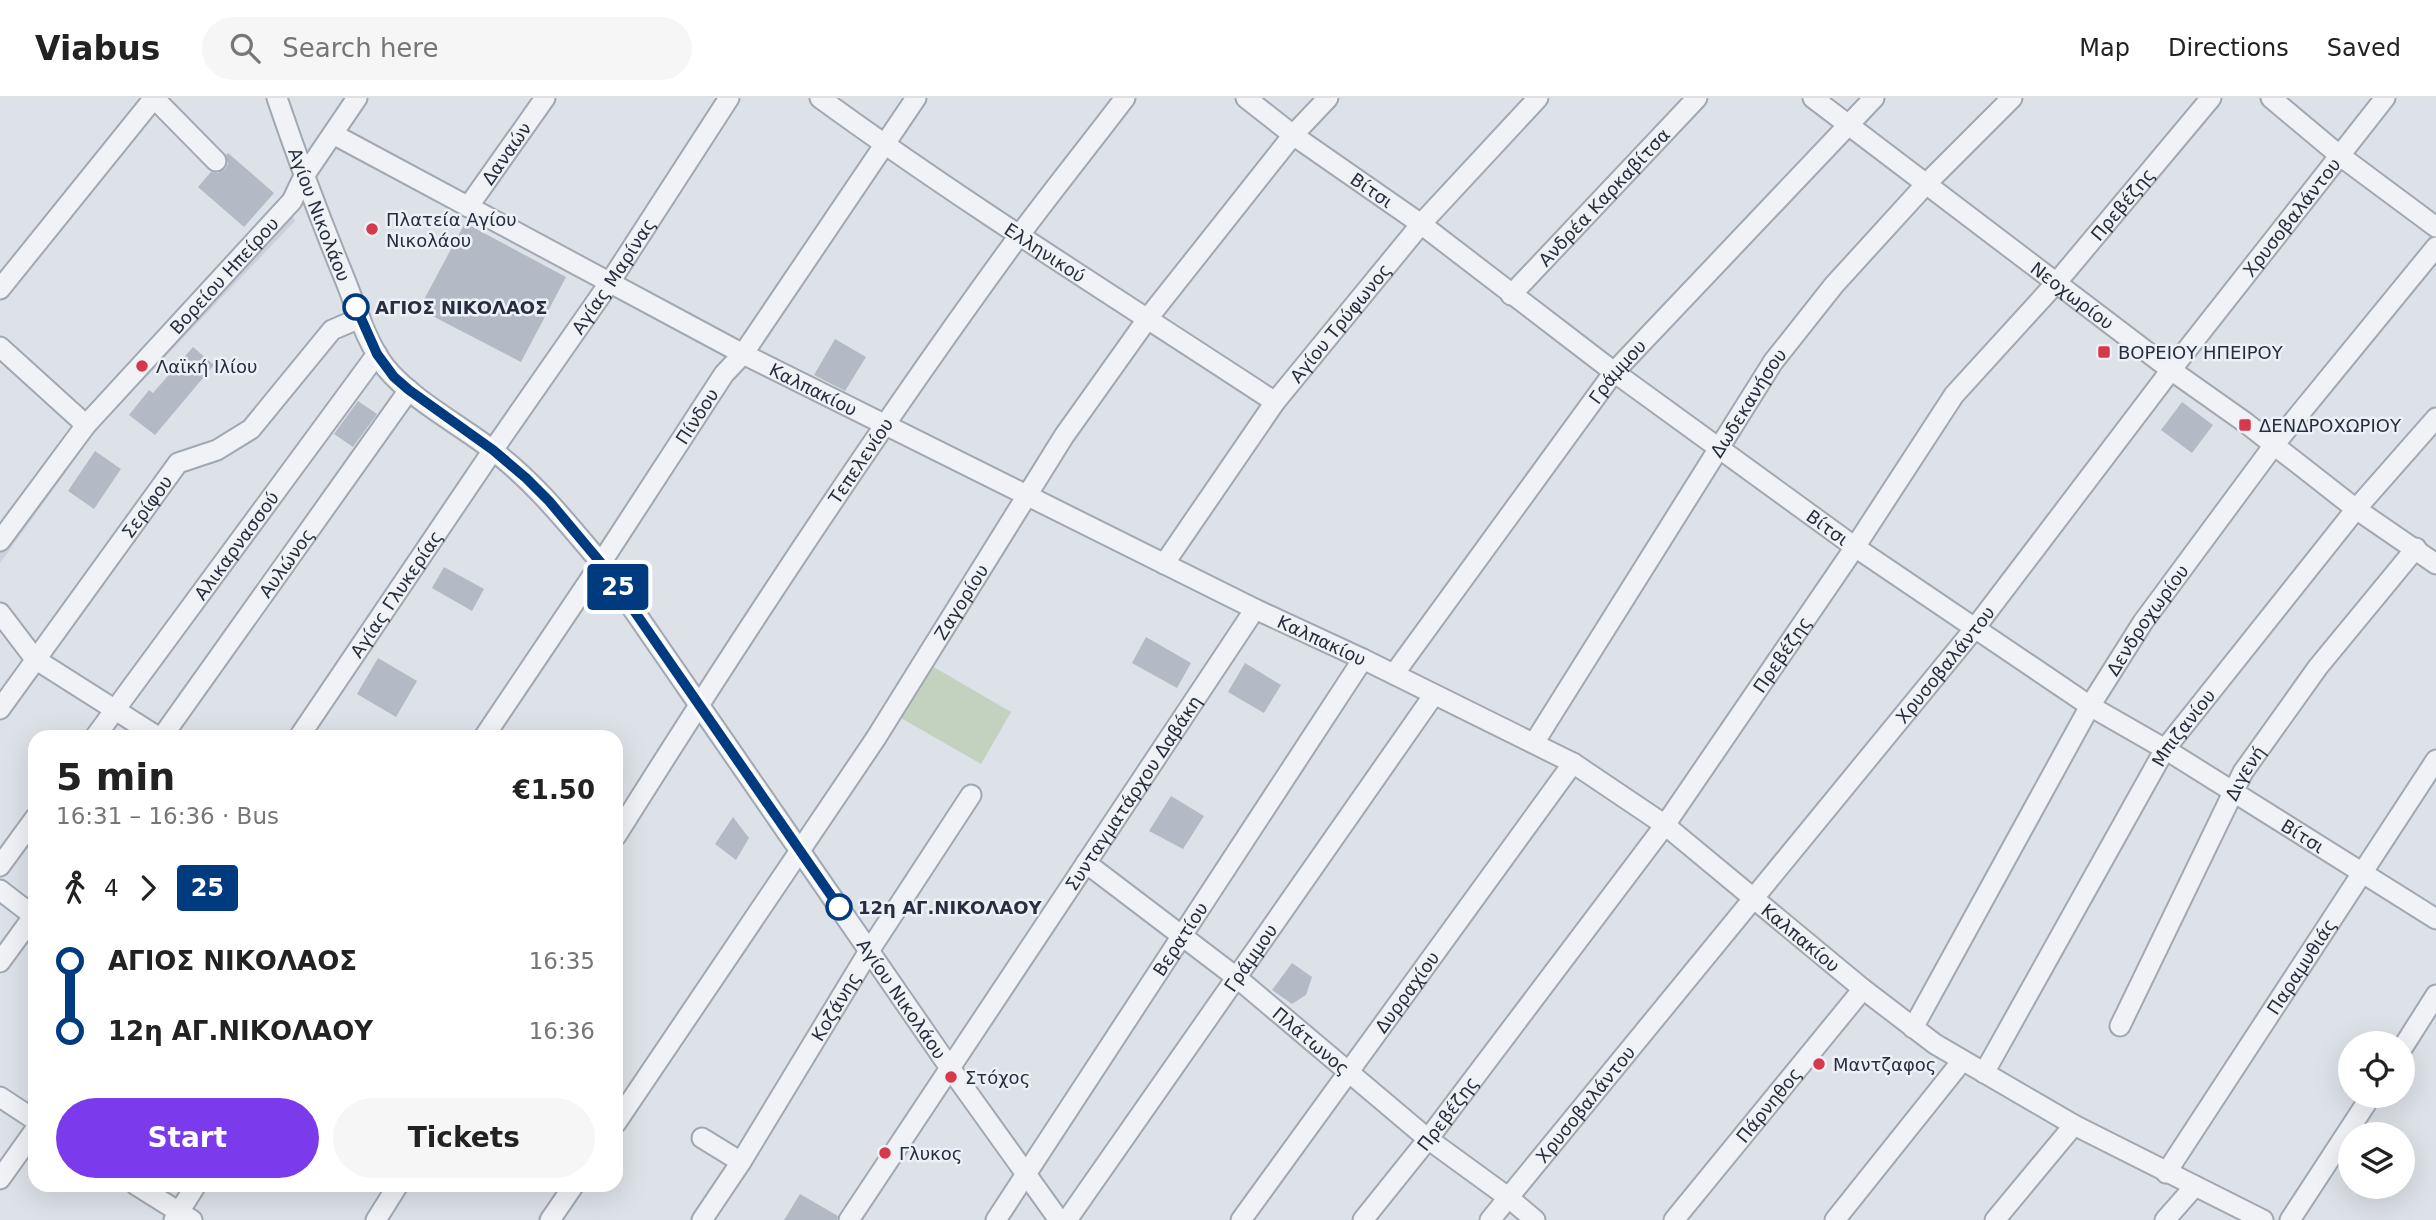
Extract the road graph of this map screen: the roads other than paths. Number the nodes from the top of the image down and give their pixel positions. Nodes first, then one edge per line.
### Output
1 (154, 98) edge
2 (277, 98) edge
3 (357, 98) edge
4 (545, 98) edge
5 (729, 98) edge
6 (820, 98) edge
7 (916, 98) edge
8 (1125, 98) edge
9 (1246, 98) edge
10 (1328, 98) edge
11 (1538, 98) edge
12 (1697, 98) edge
13 (1813, 98) edge
14 (1874, 98) edge
15 (2012, 98) edge
16 (2211, 98) edge
17 (2271, 98) edge
18 (2385, 98) edge
19 (1849, 123) junction
20 (333, 134) junction
21 (1293, 135) junction
22 (883, 144) junction
23 (2339, 155) junction
24 (216, 161) dead end
25 (303, 176) junction
26 (1927, 183) junction
27 (468, 207) junction
28 (1422, 224) junction
29 (2436, 227) edge
30 (1019, 236) junction
31 (2436, 247) edge
32 (610, 282) junction
33 (2057, 282) junction
34 (0, 289) edge
35 (1511, 295) junction
36 (360, 318) junction
37 (1148, 318) junction
38 (0, 348) edge
39 (377, 354) junction
40 (743, 354) junction
41 (2171, 370) junction
42 (1614, 372) junction
43 (409, 390) junction
44 (1275, 402) junction
45 (2436, 418) edge
46 (86, 425) junction
47 (885, 425) junction
48 (2274, 445) junction
49 (1718, 449) junction
50 (493, 450) junction
51 (1026, 495) junction
52 (2356, 509) junction
53 (0, 541) edge
54 (1854, 547) junction
55 (2416, 548) junction
56 (601, 563) junction
57 (1164, 564) junction
58 (2436, 564) edge
59 (1255, 609) junction
60 (0, 613) edge
61 (1975, 628) junction
62 (35, 659) junction
63 (1363, 659) junction
64 (1394, 674) junction
65 (1433, 696) junction
66 (699, 704) junction
67 (2090, 706) junction
68 (0, 709) edge
69 (114, 711) junction
70 (100, 730) edge
71 (148, 730) edge
72 (165, 730) edge
73 (304, 730) edge
74 (489, 730) edge
75 (1534, 743) junction
76 (2165, 749) junction
77 (2436, 760) edge
78 (1573, 763) junction
79 (2233, 791) junction
80 (971, 795) dead end
81 (623, 825) edge
82 (1665, 825) junction
83 (28, 828) edge
84 (801, 852) junction
85 (1086, 863) junction
86 (0, 866) edge
87 (2361, 872) junction
88 (0, 890) edge
89 (1755, 898) junction
90 (28, 910) edge
91 (2436, 919) edge
92 (28, 924) edge
93 (1183, 936) junction
94 (869, 951) junction
95 (0, 962) edge
96 (1236, 977) junction
97 (1863, 989) junction
98 (2436, 995) edge
99 (2120, 1026) dead end
100 (1913, 1028) junction
101 (2413, 1031) edge
102 (1962, 1061) junction
103 (950, 1068) junction
104 (1347, 1071) junction
105 (1984, 1073) junction
106 (0, 1097) edge
107 (2363, 1108) edge
108 (623, 1113) edge
109 (28, 1115) edge
110 (2074, 1125) junction
111 (702, 1138) dead end
112 (1428, 1139) junction
113 (28, 1140) edge
114 (741, 1162) junction
115 (2166, 1173) junction
116 (1026, 1174) junction
117 (0, 1179) edge
118 (2195, 1186) junction
119 (146, 1192) edge
120 (193, 1192) edge
121 (394, 1192) edge
122 (569, 1192) edge
123 (1509, 1198) junction
124 (182, 1217) edge
125 (376, 1220) edge
126 (550, 1220) edge
127 (702, 1220) edge
128 (849, 1220) edge
129 (996, 1220) edge
130 (1059, 1220) edge
131 (1067, 1220) edge
132 (1241, 1220) edge
133 (1363, 1220) edge
134 (1490, 1220) edge
135 (1535, 1220) edge
136 (1674, 1220) edge
137 (1835, 1220) edge
138 (1995, 1220) edge
139 (2165, 1220) edge
140 (2263, 1220) edge
141 (2290, 1220) edge

1 - 24 street
1 - 34 street
2 - 25 street, Αγίου Νικολάου
3 - 20 street, Βορείου Ηπείρου
4 - 27 street, Δαναών
5 - 32 street, Αγίας Μαρίνας
6 - 22 street, Ελληνικού
7 - 22 street, Πίνδου
8 - 30 street, Τεπελενίου
9 - 21 street, Βίτσι
10 - 21 street, Ζαγορίου
11 - 28 street, Αγίου Τρύφωνος
12 - 35 street, Ανδρέα Καρκαβίτσα
13 - 19 street, Νεοχωρίου
14 - 19 street, Γράμμου
15 - 26 street, Δωδεκανήσου
16 - 33 street, Πρεβέζης
17 - 23 street
18 - 23 street, Χρυσοβαλάντου
19 - 26 street, Νεοχωρίου
19 - 42 street, Γράμμου
20 - 25 street, Βορείου Ηπείρου
20 - 27 street, Καλπακίου
21 - 28 street, Βίτσι
21 - 37 street, Ζαγορίου
22 - 30 street, Ελληνικού
22 - 40 street, Πίνδου
23 - 29 street
23 - 41 street, Χρυσοβαλάντου
25 - 36 street, Αγίου Νικολάου
25 - 46 street, Βορείου Ηπείρου
26 - 33 street, Νεοχωρίου
26 - 49 street, Δωδεκανήσου
27 - 32 street, Καλπακίου
28 - 35 street, Βίτσι
28 - 44 street, Αγίου Τρύφωνος
30 - 37 street, Ελληνικού
30 - 47 street, Τεπελενίου
31 - 48 street, Δενδροχωρίου
32 - 40 street, Καλπακίου
32 - 50 street, Αγίας Μαρίνας
33 - 41 street, Νεοχωρίου
33 - 54 street, Πρεβέζης
35 - 42 street, Βίτσι
36 - 39 street, Αγίου Νικολάου
36 - 62 street, Σερίφου
37 - 44 street, Ελληνικού
37 - 51 street, Ζαγορίου
38 - 46 street
39 - 43 street, Αγίου Νικολάου
39 - 69 street, Αλικαρνασσού
40 - 47 street, Καλπακίου
40 - 56 street, Πίνδου
41 - 48 street, Νεοχωρίου
41 - 61 street, Χρυσοβαλάντου
42 - 49 street, Βίτσι
42 - 64 street, Γράμμου
43 - 50 street, Αγίου Νικολάου
43 - 72 street, Αυλώνος
44 - 57 street, Αγίου Τρύφωνος
45 - 52 street, Μπιζανίου
46 - 53 street, Βορείου Ηπείρου
47 - 51 street, Καλπακίου
47 - 66 street, Τεπελενίου
48 - 52 street, Νεοχωρίου
48 - 67 street, Δενδροχωρίου
49 - 54 street, Βίτσι
49 - 75 street, Δωδεκανήσου
50 - 56 street, Αγίου Νικολάου
50 - 73 street, Αγίας Γλυκερίας
51 - 57 street, Καλπακίου
51 - 84 street, Ζαγορίου
52 - 55 street, Νεοχωρίου
52 - 76 street, Μπιζανίου
54 - 61 street, Βίτσι
54 - 82 street, Πρεβέζης
55 - 58 street, Νεοχωρίου
55 - 79 street, Διγενή
56 - 66 street, Αγίου Νικολάου
56 - 74 street, Πίνδου
57 - 59 street, Καλπακίου
59 - 63 street, Καλπακίου
59 - 85 street, Συνταγματάρχου Δαβάκη
60 - 62 street
61 - 67 street, Βίτσι
61 - 89 street, Χρυσοβαλάντου
62 - 68 street, Σερίφου
62 - 69 street
63 - 64 street, Καλπακίου
63 - 93 street, Βερατίου
64 - 65 street, Καλπακίου
65 - 75 street, Καλπακίου
65 - 96 street, Γράμμου
66 - 81 street, Τεπελενίου
66 - 84 street, Αγίου Νικολάου
67 - 76 street, Βίτσι
67 - 100 street, Δενδροχωρίου
69 - 70 street, Αλικαρνασσού
69 - 71 street
75 - 78 street, Καλπακίου
76 - 79 street, Βίτσι
76 - 105 street, Μπιζανίου
77 - 87 street, Παραμυθιάς
78 - 82 street, Καλπακίου
78 - 104 street, Δυρραχίου
79 - 87 street, Βίτσι
79 - 99 street, Διγενή
80 - 94 street, Κοζάνης
82 - 89 street, Καλπακίου
82 - 112 street, Πρεβέζης
83 - 86 street
84 - 94 street, Αγίου Νικολάου
84 - 108 street, Ζαγορίου
85 - 93 street, Πλάτωνος
85 - 103 street, Συνταγματάρχου Δαβάκη
87 - 91 street, Βίτσι
87 - 115 street, Παραμυθιάς
88 - 90 street
89 - 97 street, Καλπακίου
89 - 123 street, Χρυσοβαλάντου
92 - 95 street
93 - 96 street, Πλάτωνος
93 - 116 street, Βερατίου
94 - 103 street, Αγίου Νικολάου
94 - 114 street, Κοζάνης
96 - 104 street, Πλάτωνος
96 - 131 street, Γράμμου
97 - 100 street, Καλπακίου
97 - 136 street, Πάρνηθος
98 - 101 street
100 - 102 street, Καλπακίου
102 - 105 street, Καλπακίου
102 - 137 street
103 - 116 street, Αγίου Νικολάου
103 - 128 street, Συνταγματάρχου Δαβάκη
104 - 112 street, Πλάτωνος
104 - 132 street, Δυρραχίου
105 - 110 street, Καλπακίου
106 - 109 street
107 - 141 street
110 - 115 street, Καλπακίου
110 - 138 street
111 - 114 street
112 - 123 street, Πλάτωνος
112 - 133 street, Πρεβέζης
113 - 117 street
114 - 127 street, Κοζάνης
115 - 118 street, Καλπακίου
116 - 129 street, Βερατίου
116 - 130 street, Αγίου Νικολάου
118 - 139 street
118 - 140 street, Καλπακίου
119 - 124 street
120 - 124 street
121 - 125 street
122 - 126 street
123 - 134 street, Χρυσοβαλάντου
123 - 135 street, Πλάτωνος

